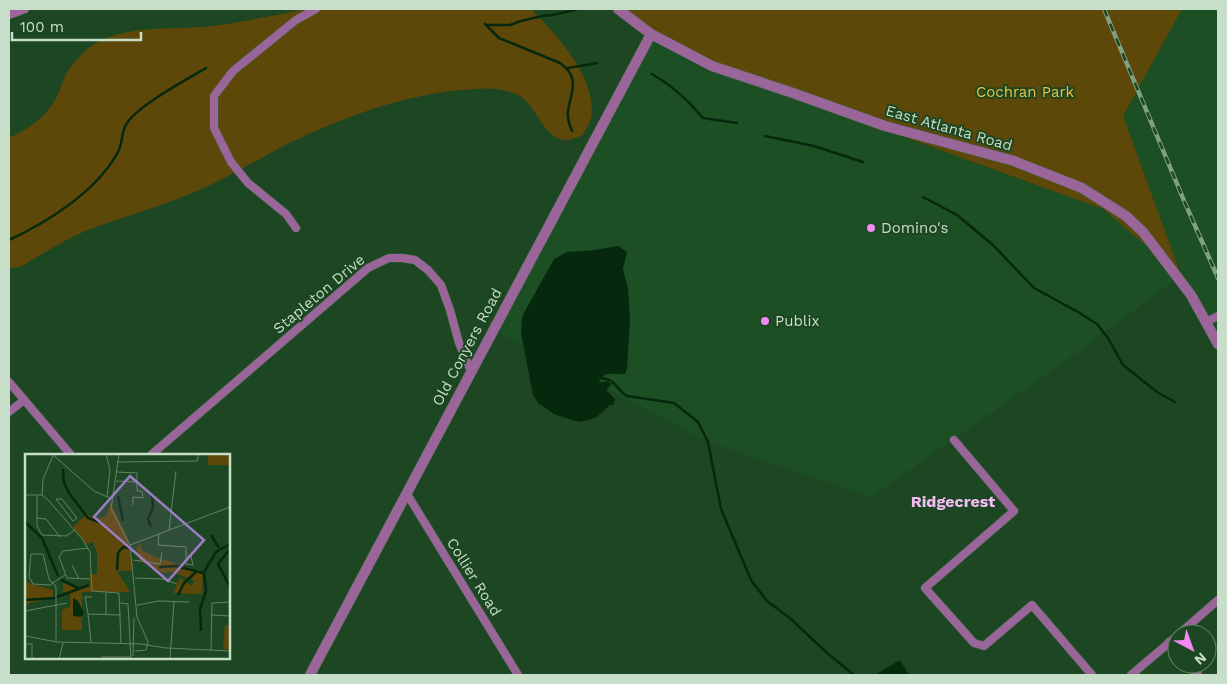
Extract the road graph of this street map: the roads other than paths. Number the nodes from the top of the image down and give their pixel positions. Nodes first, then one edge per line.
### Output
1 (26, 9) edge
2 (316, 9) edge
3 (618, 9) edge
4 (9, 15) edge
5 (650, 34) junction
6 (296, 228) dead end
7 (1218, 316) edge
8 (1206, 322) junction
9 (1218, 344) edge
10 (471, 371) junction
11 (9, 382) edge
12 (24, 400) junction
13 (9, 412) edge
14 (954, 440) dead end
15 (70, 454) edge
16 (152, 454) edge
17 (407, 494) junction
18 (1218, 600) edge
19 (1191, 624) edge
20 (1167, 644) edge
21 (310, 675) edge
22 (518, 675) edge
23 (1092, 675) edge
24 (1130, 675) edge

1 - 4 street
2 - 6 street
3 - 5 street, East Atlanta Road
5 - 8 street, East Atlanta Road
5 - 10 street, Old Conyers Road
7 - 8 street
8 - 9 street, East Atlanta Road
10 - 16 street, Stapleton Drive
10 - 17 street, Old Conyers Road
11 - 12 street
12 - 13 street
12 - 15 street
14 - 23 street
17 - 21 street, Old Conyers Road
17 - 22 street, Collier Road
18 - 19 street
20 - 24 street

